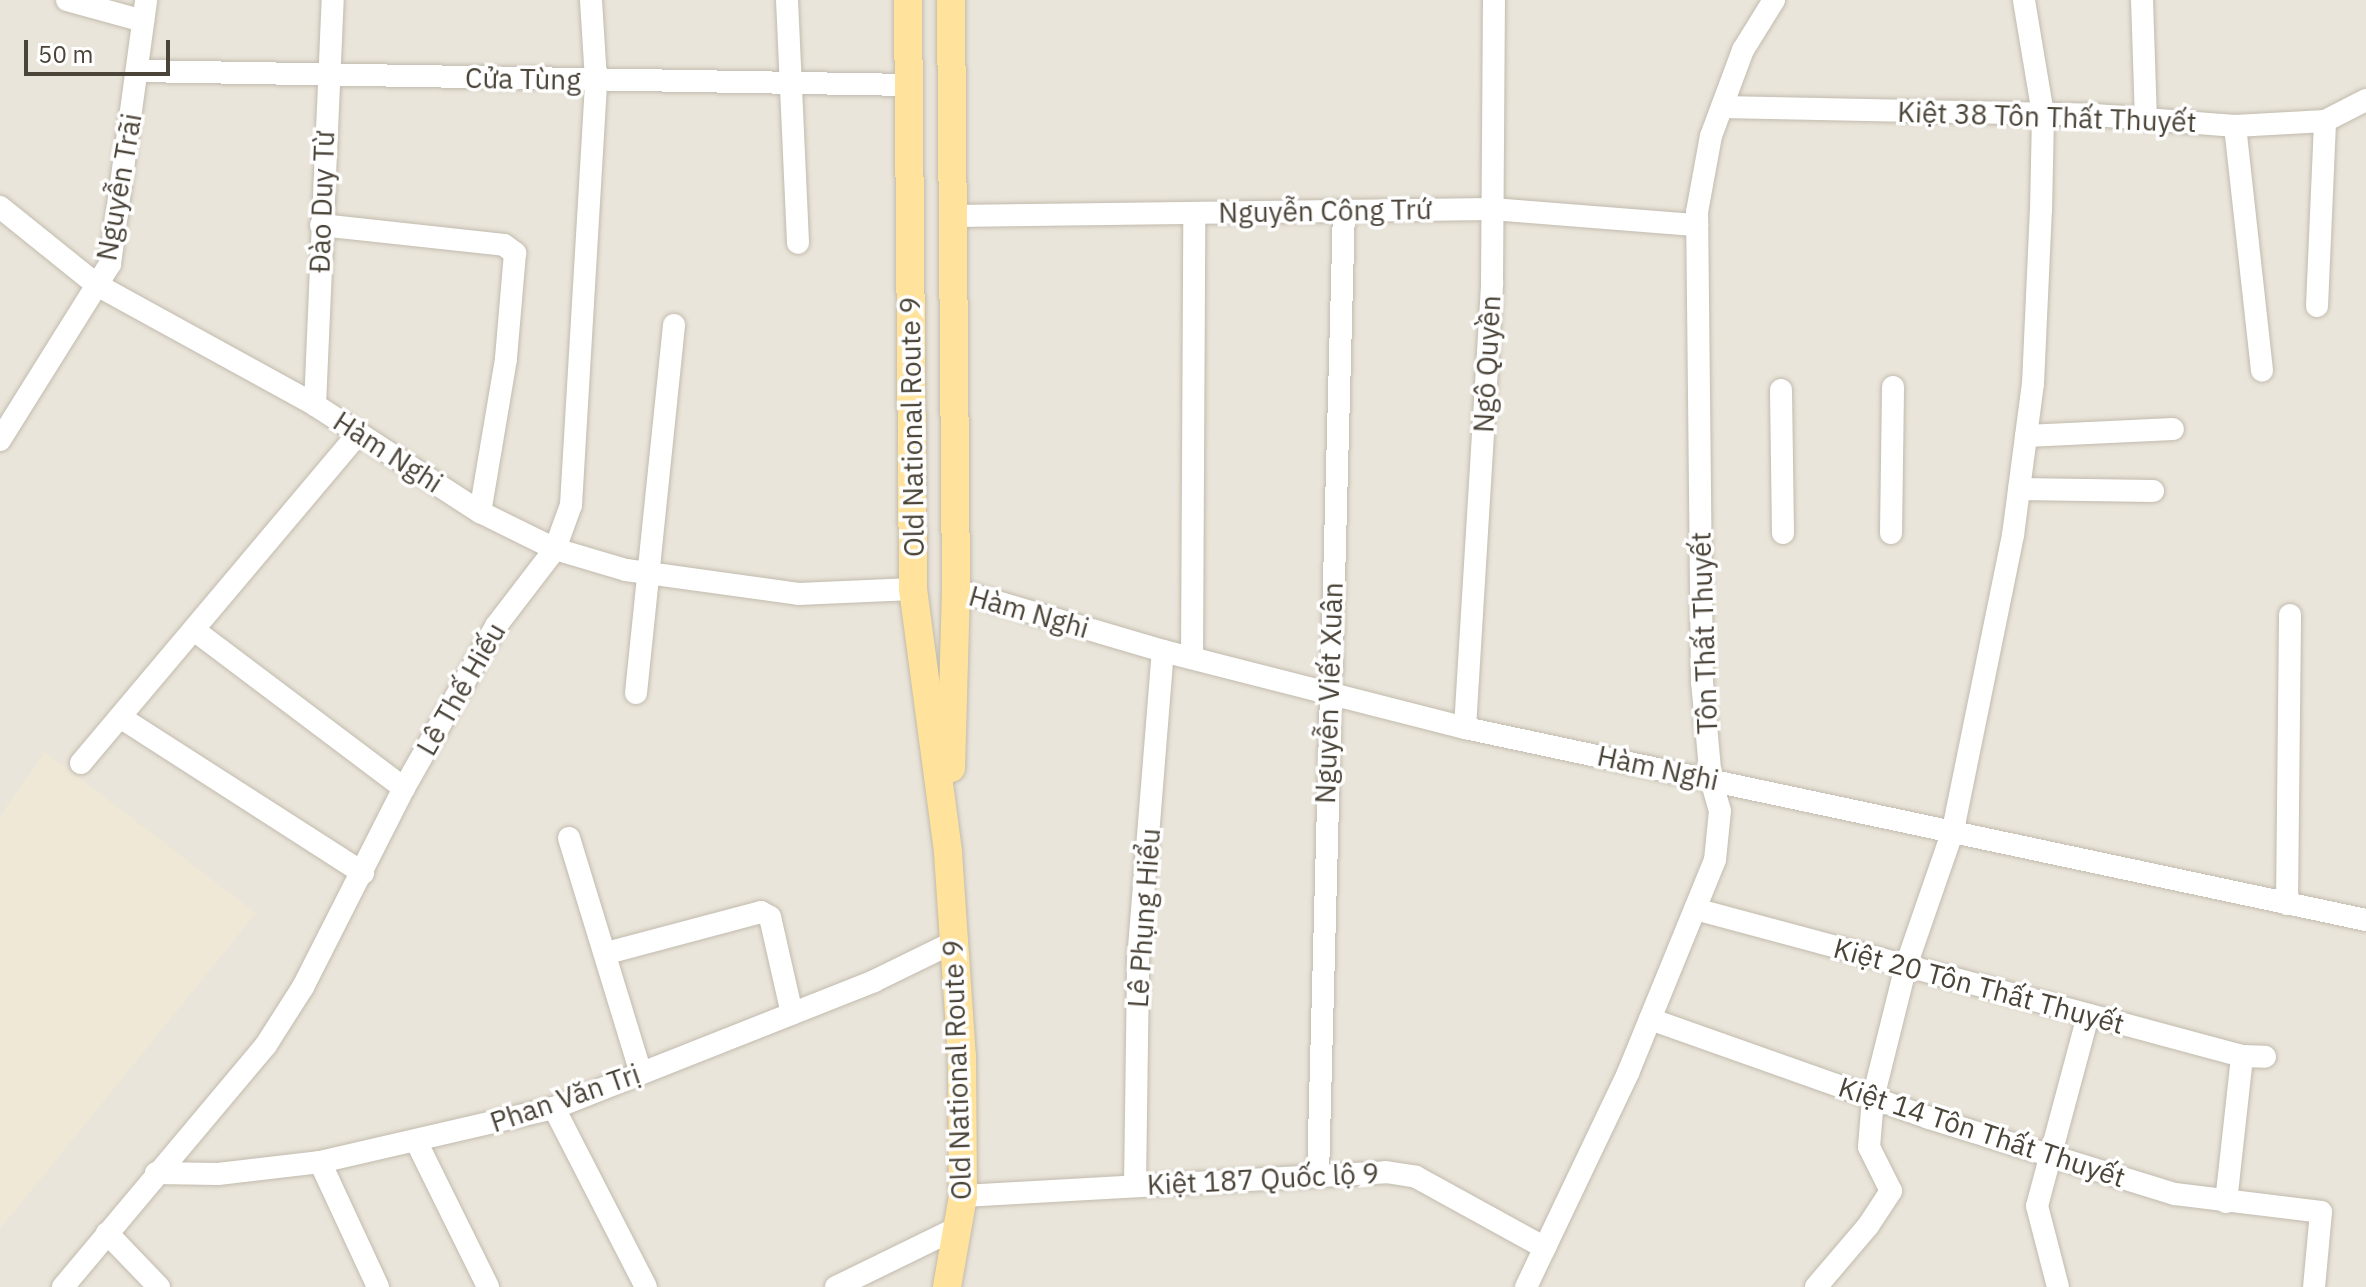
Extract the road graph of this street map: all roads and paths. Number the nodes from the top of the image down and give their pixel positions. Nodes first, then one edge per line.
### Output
1 (67, 0) edge
2 (333, 0) edge
3 (591, 0) edge
4 (787, 0) edge
5 (908, 0) edge
6 (951, 0) edge
7 (1494, 0) edge
8 (1774, 0) edge
9 (2024, 0) edge
10 (2142, 0) edge
11 (144, 11) edge
12 (138, 71) junction
13 (327, 74) junction
14 (596, 80) junction
15 (790, 85) junction
16 (909, 85) junction
17 (952, 85) junction
18 (2366, 100) edge
19 (1722, 107) junction
20 (2043, 114) junction
21 (2146, 119) junction
22 (2325, 121) junction
23 (2235, 126) junction
24 (1492, 209) junction
25 (1344, 211) junction
26 (2, 213) edge
27 (1194, 213) junction
28 (910, 216) junction
29 (953, 216) junction
30 (321, 225) junction
31 (1697, 225) junction
32 (798, 243) dead end
33 (97, 285) junction
34 (2317, 306) dead end
35 (674, 325) dead end
36 (2262, 371) dead end
37 (1893, 387) dead end
38 (1781, 390) dead end
39 (315, 405) junction
40 (2173, 429) dead end
41 (359, 433) junction
42 (2026, 436) junction
43 (0, 440) edge
44 (2019, 489) junction
45 (2153, 491) dead end
46 (480, 512) junction
47 (1783, 533) dead end
48 (1891, 533) dead end
49 (555, 549) junction
50 (649, 574) junction
51 (913, 589) junction
52 (956, 590) junction
53 (2290, 615) dead end
54 (194, 630) junction
55 (1163, 651) junction
56 (1192, 658) junction
57 (636, 693) dead end
58 (1328, 693) junction
59 (120, 717) junction
60 (1465, 728) junction
61 (81, 763) dead end
62 (1711, 780) junction
63 (404, 788) junction
64 (1953, 830) junction
65 (569, 838) dead end
66 (948, 853) junction
67 (363, 873) junction
68 (2287, 904) junction
69 (1695, 909) junction
70 (2366, 920) edge
71 (954, 942) junction
72 (607, 953) junction
73 (1906, 966) junction
74 (792, 1014) junction
75 (2088, 1015) junction
76 (1650, 1019) junction
77 (2242, 1056) junction
78 (2265, 1057) dead end
79 (641, 1073) junction
80 (1873, 1098) junction
81 (554, 1108) junction
82 (416, 1141) junction
83 (2048, 1156) junction
84 (320, 1162) junction
85 (156, 1173) junction
86 (1318, 1176) junction
87 (1135, 1185) junction
88 (963, 1196) junction
89 (2226, 1202) junction
90 (959, 1227) junction
91 (107, 1233) junction
92 (1545, 1248) junction
93 (63, 1287) edge
94 (159, 1287) edge
95 (378, 1287) edge
96 (488, 1287) edge
97 (646, 1287) edge
98 (836, 1287) edge
99 (947, 1287) edge
100 (1526, 1287) edge
101 (1816, 1287) edge
102 (2058, 1287) edge
103 (2314, 1287) edge

1 - 11 street
2 - 13 street, Đào Duy Từ
3 - 14 street, Lê Thế Hiếu
4 - 15 street
5 - 16 main road, Old National Route 9
6 - 17 main road, Old National Route 9
7 - 24 street, Ngô Quyền
8 - 19 street, Tôn Thất Thuyết
9 - 20 street
10 - 21 street
11 - 12 street, Nguyễn Trãi
12 - 13 street, Cửa Tùng
12 - 33 street, Nguyễn Trãi
13 - 14 street, Cửa Tùng
13 - 30 street, Đào Duy Từ
14 - 15 street, Cửa Tùng
14 - 49 street, Lê Thế Hiếu
15 - 16 street, Cửa Tùng
15 - 32 street
16 - 17 main road
16 - 28 main road, Old National Route 9
17 - 29 main road, Old National Route 9
18 - 22 street, Kiệt 38 Tôn Thất Thuyết
19 - 20 street, Kiệt 38 Tôn Thất Thuyết
19 - 31 street, Tôn Thất Thuyết
20 - 21 street, Kiệt 38 Tôn Thất Thuyết
20 - 42 street
21 - 23 street, Kiệt 38 Tôn Thất Thuyết
22 - 23 street, Kiệt 38 Tôn Thất Thuyết
22 - 34 street
23 - 36 street
24 - 25 street, Nguyễn Công Trứ
24 - 31 street, Nguyễn Công Trứ
24 - 60 street, Ngô Quyền
25 - 27 street, Nguyễn Công Trứ
25 - 58 street, Nguyễn Viết Xuân
26 - 33 street, Hàm Nghi
27 - 29 street, Nguyễn Công Trứ
27 - 56 street
28 - 29 main road
28 - 51 main road, Old National Route 9
29 - 52 main road, Old National Route 9
30 - 39 street, Đào Duy Từ
30 - 46 street
31 - 62 street, Tôn Thất Thuyết
33 - 39 street, Hàm Nghi
33 - 43 street, Nguyễn Trãi
35 - 50 street
37 - 48 street
38 - 47 street
39 - 41 street, Hàm Nghi
40 - 42 street
41 - 46 street, Hàm Nghi
41 - 54 street
42 - 44 street
44 - 45 street
44 - 64 street
46 - 49 street, Hàm Nghi
49 - 50 street, Hàm Nghi
49 - 63 street, Lê Thế Hiếu
50 - 51 street, Hàm Nghi
50 - 57 street
51 - 52 main road
51 - 66 main road, Old National Route 9
52 - 55 street, Hàm Nghi
52 - 66 main road, Old National Route 9
53 - 68 street
54 - 59 street
54 - 63 street
55 - 56 street, Hàm Nghi
55 - 87 street, Lê Phụng Hiểu
56 - 58 street, Hàm Nghi
58 - 60 street, Hàm Nghi
58 - 86 street, Nguyễn Viết Xuân
59 - 61 street
59 - 67 street
60 - 62 street, Hàm Nghi
62 - 64 street, Hàm Nghi
62 - 69 street, Tôn Thất Thuyết
63 - 67 street, Lê Thế Hiếu
64 - 68 street, Hàm Nghi
64 - 73 street
65 - 72 street
66 - 71 main road, Old National Route 9
67 - 85 street, Lê Thế Hiếu
68 - 70 street, Hàm Nghi
69 - 73 street, Kiệt 20 Tôn Thất Thuyết
69 - 76 street, Tôn Thất Thuyết
71 - 74 street, Phan Văn Trị
71 - 88 main road, Old National Route 9
72 - 74 street
72 - 79 street
73 - 75 street, Kiệt 20 Tôn Thất Thuyết
73 - 80 street
74 - 79 street, Phan Văn Trị
75 - 77 street, Kiệt 20 Tôn Thất Thuyết
75 - 83 street
76 - 80 street, Kiệt 14 Tôn Thất Thuyết
76 - 92 street, Tôn Thất Thuyết
77 - 78 street, Kiệt 20 Tôn Thất Thuyết
77 - 89 street
79 - 81 street, Phan Văn Trị
80 - 83 street, Kiệt 14 Tôn Thất Thuyết
80 - 101 street
81 - 82 street, Phan Văn Trị
81 - 97 street
82 - 84 street, Phan Văn Trị
82 - 96 street
83 - 89 street, Kiệt 14 Tôn Thất Thuyết
83 - 102 street
84 - 85 street, Phan Văn Trị
84 - 95 street
85 - 91 street, Lê Thế Hiếu
86 - 87 street, Kiệt 187 Quốc lộ 9
86 - 92 street, Kiệt 187 Quốc lộ 9
87 - 88 street, Kiệt 187 Quốc lộ 9
88 - 90 main road, Old National Route 9
89 - 103 street, Kiệt 14 Tôn Thất Thuyết
90 - 98 street
90 - 99 main road, Old National Route 9
91 - 93 street, Lê Thế Hiếu
91 - 94 street
92 - 100 street, Tôn Thất Thuyết

